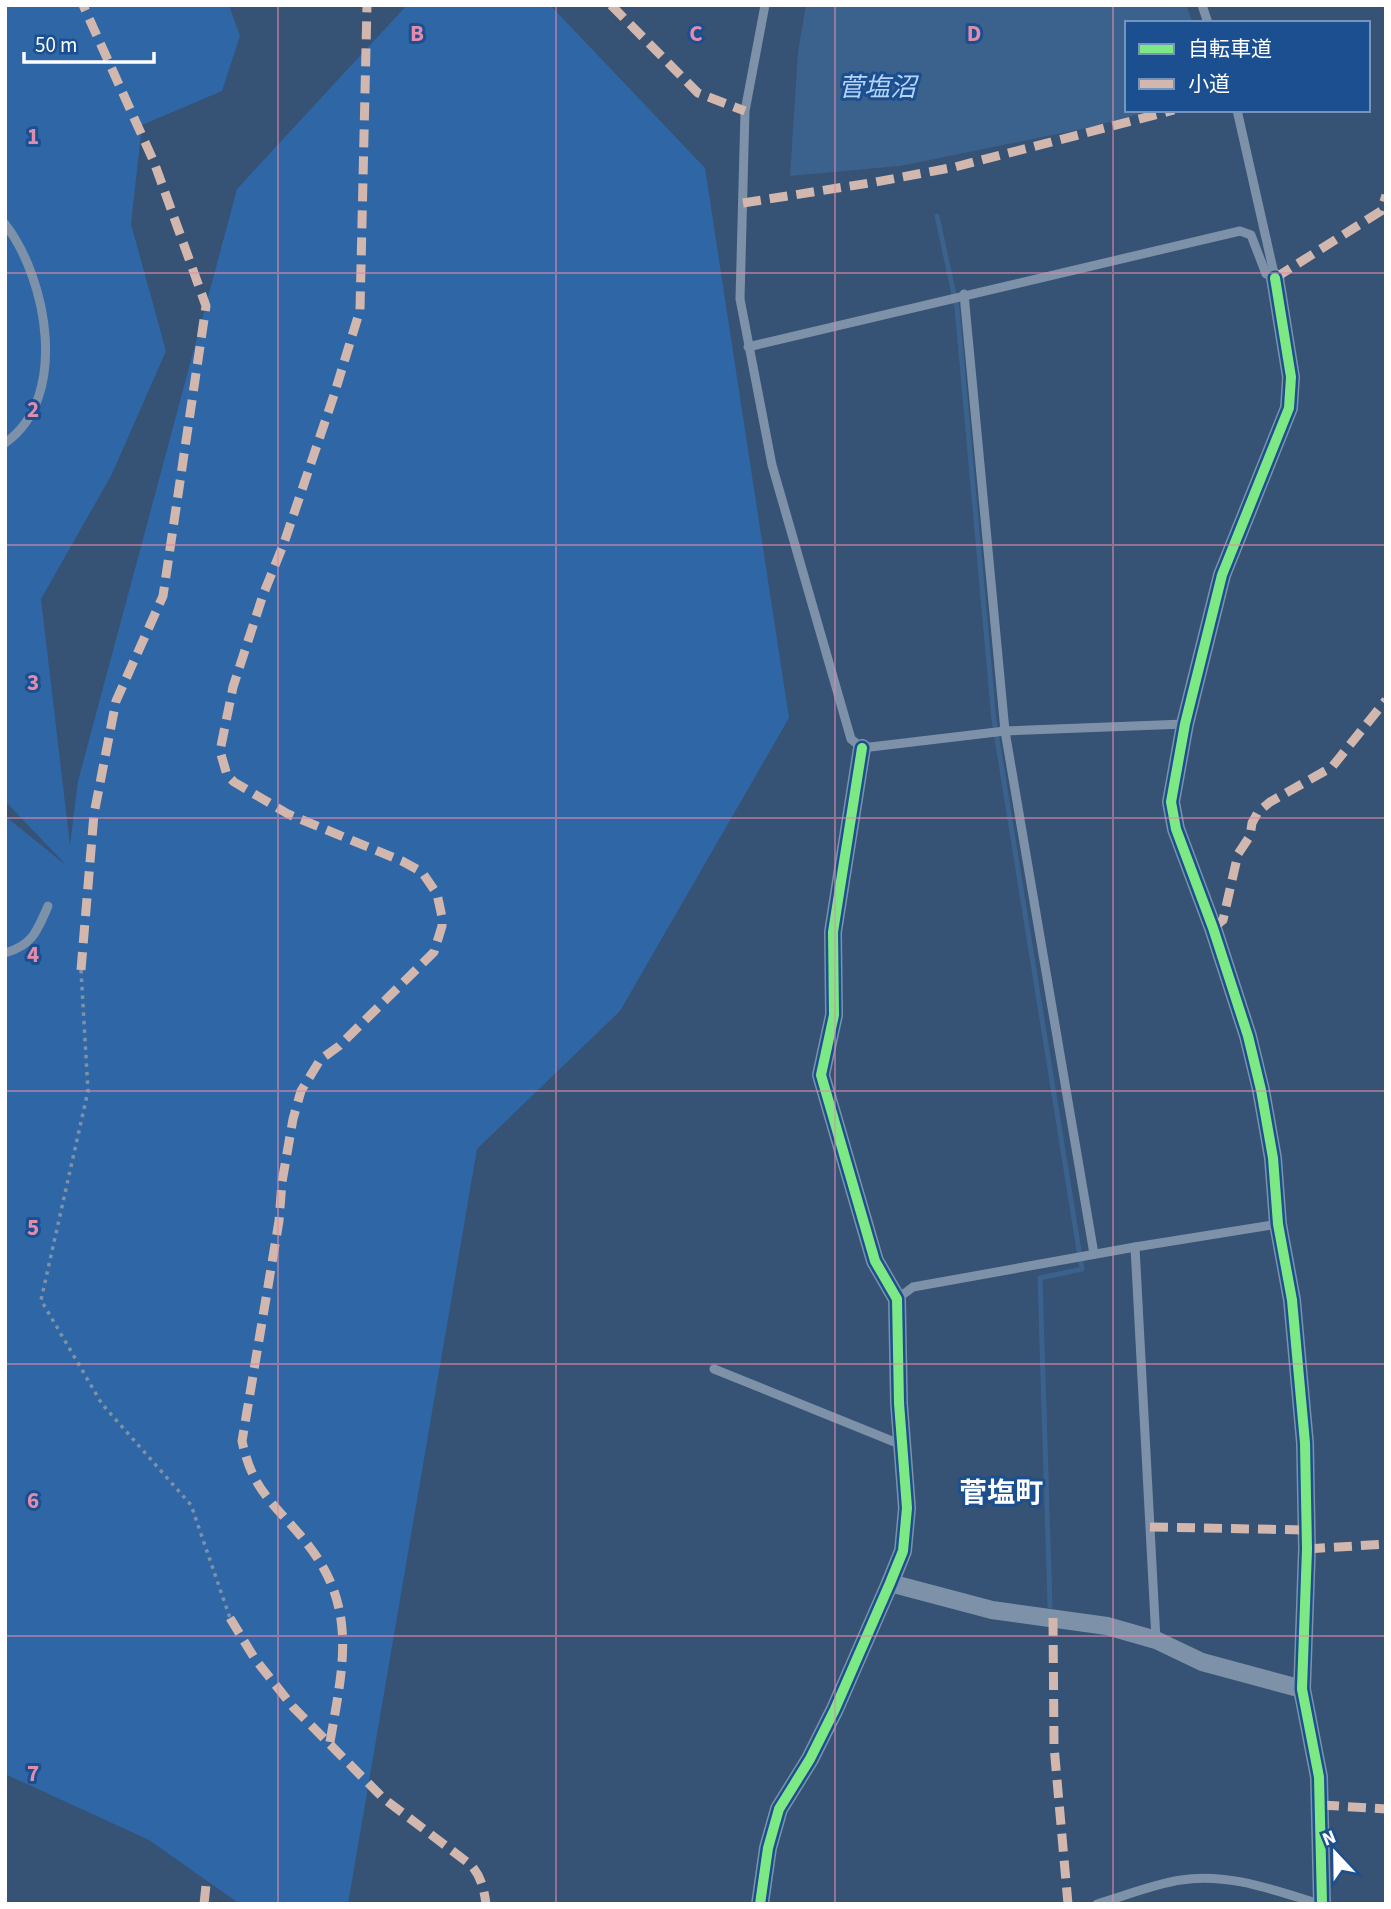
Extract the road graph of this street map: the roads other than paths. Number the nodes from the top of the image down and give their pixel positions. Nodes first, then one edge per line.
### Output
1 (765, 5) edge
2 (1237, 112) edge
3 (5, 224) edge
4 (1275, 278) junction
5 (964, 294) junction
6 (748, 347) junction
7 (5, 443) edge
8 (1185, 724) junction
9 (1004, 731) junction
10 (862, 748) junction
11 (48, 906) dead end
12 (5, 953) edge
13 (1279, 1224) junction
14 (1135, 1247) junction
15 (1094, 1254) junction
16 (897, 1299) junction
17 (715, 1369) dead end
18 (902, 1445) junction
19 (890, 1583) junction
20 (1156, 1640) junction
21 (1301, 1689) junction
22 (760, 1904) edge
23 (1097, 1904) edge
24 (1321, 1904) edge

1 - 6 lane
2 - 4 lane
3 - 7 lane
4 - 5 lane
4 - 8 street
5 - 6 lane
5 - 9 lane
6 - 10 lane
8 - 9 lane
8 - 13 street
9 - 10 lane
9 - 15 lane
10 - 16 street
11 - 12 lane
13 - 14 lane
13 - 21 street
14 - 15 lane
14 - 20 lane
15 - 16 lane
16 - 18 street
17 - 18 lane
18 - 19 street
19 - 20 street
19 - 22 street
20 - 21 street
21 - 24 street
23 - 24 lane

